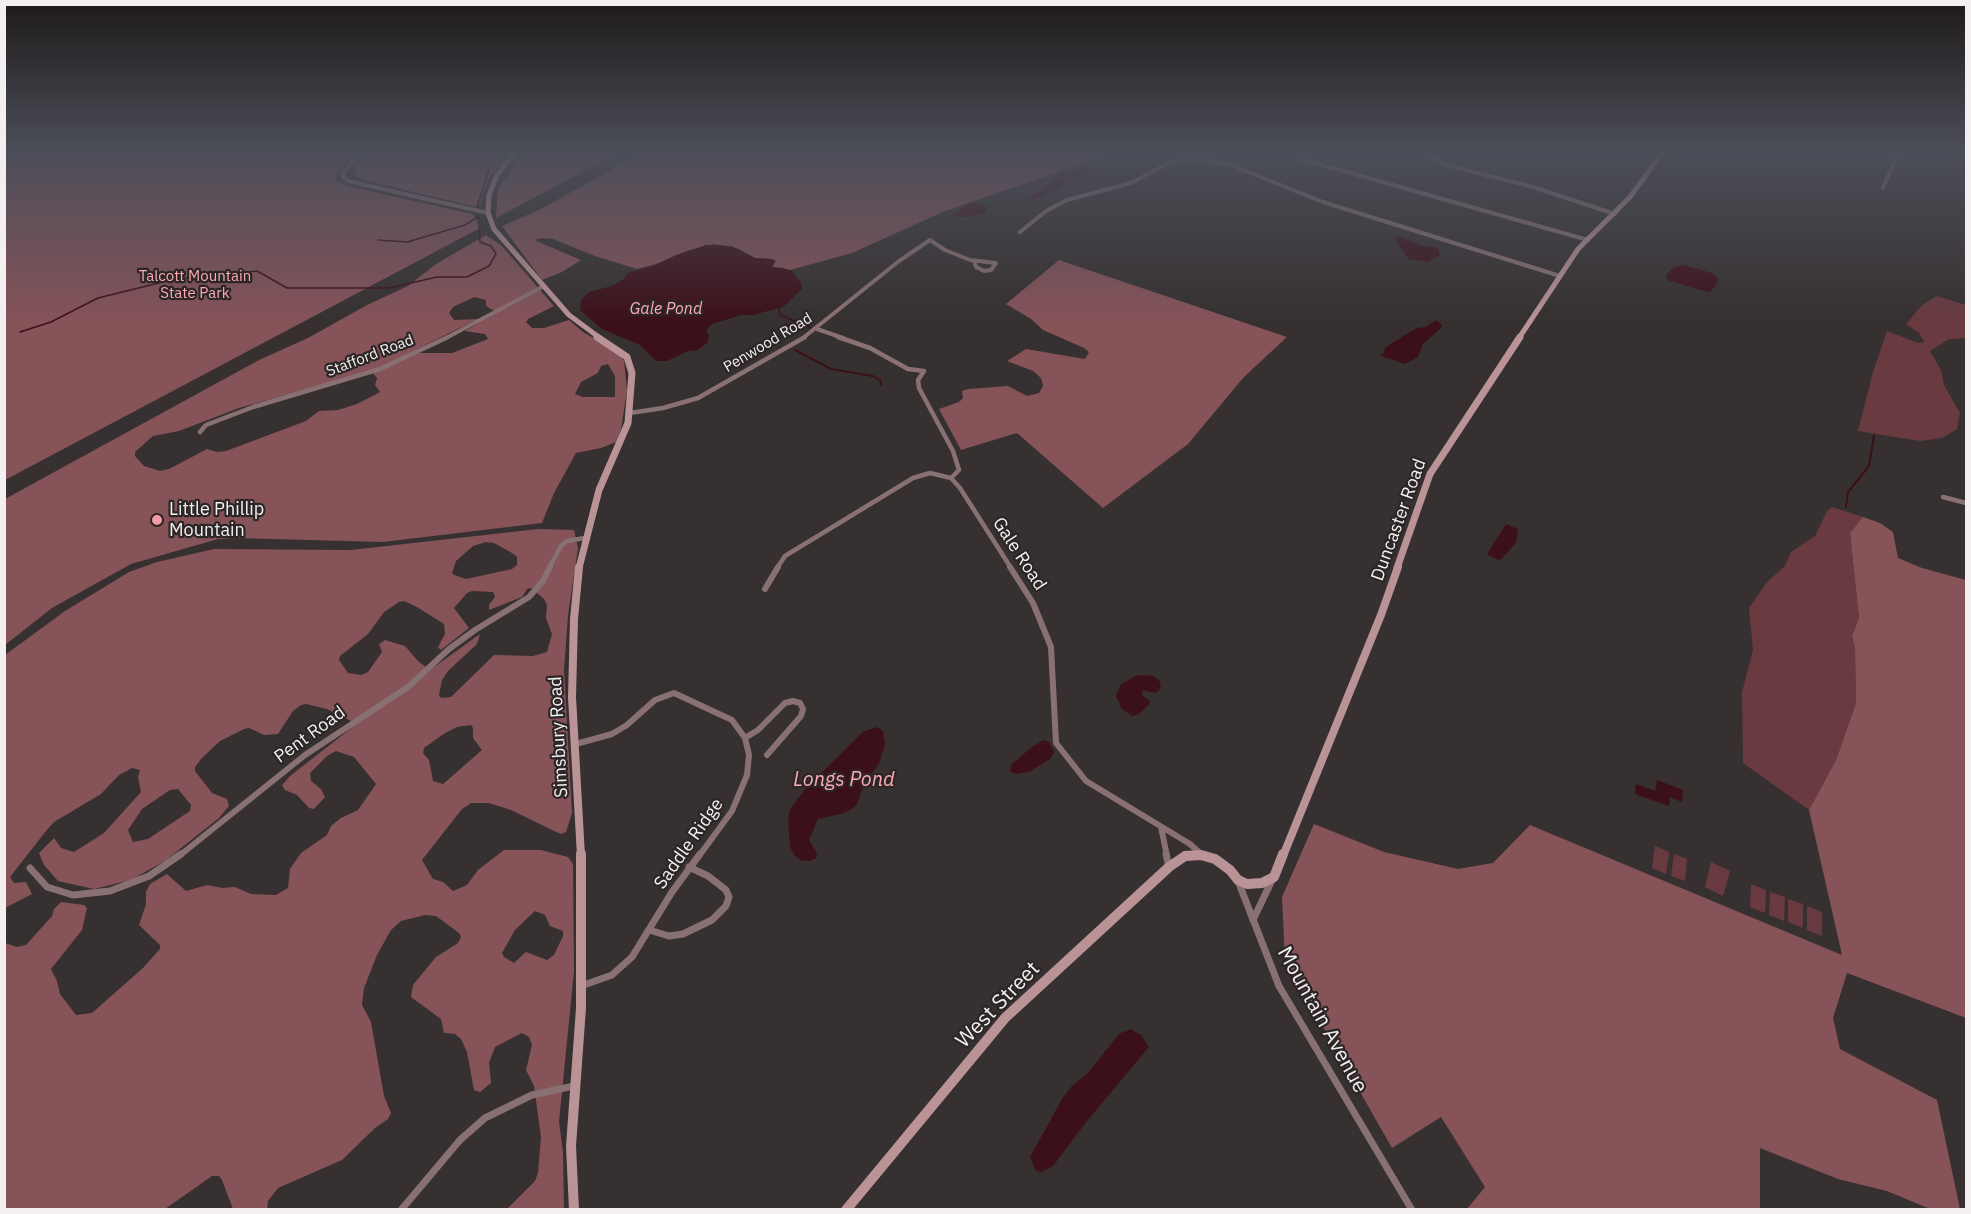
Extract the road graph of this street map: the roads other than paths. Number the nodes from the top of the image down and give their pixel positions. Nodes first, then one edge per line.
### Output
1 (473, 210) edge
2 (488, 210) edge
3 (1049, 210) edge
4 (1348, 210) edge
5 (1480, 210) edge
6 (1602, 210) edge
7 (1619, 210) edge
8 (488, 213) junction
9 (1615, 214) junction
10 (1020, 232) dead end
11 (1588, 240) junction
12 (974, 261) junction
13 (1560, 276) junction
14 (544, 286) junction
15 (817, 329) junction
16 (630, 413) junction
17 (200, 432) dead end
18 (951, 478) junction
19 (1943, 497) dead end
20 (1966, 503) edge
21 (585, 538) junction
22 (765, 589) dead end
23 (746, 738) junction
24 (576, 744) junction
25 (767, 755) dead end
26 (1161, 827) junction
27 (1201, 855) junction
28 (689, 867) junction
29 (1169, 867) junction
30 (30, 868) dead end
31 (1274, 877) junction
32 (1238, 880) junction
33 (1253, 920) junction
34 (649, 930) junction
35 (581, 986) junction
36 (574, 1086) junction
37 (401, 1209) edge
38 (574, 1209) edge
39 (846, 1209) edge
40 (1412, 1209) edge

1 - 8 street
2 - 8 street
3 - 10 street
4 - 13 street
5 - 11 street
6 - 9 street
7 - 9 street, Duncaster Road
8 - 14 street, Simsbury Road
9 - 11 street, Duncaster Road
11 - 13 street, Duncaster Road
12 - 12 street
12 - 15 street, Penwood Road
13 - 31 street, Duncaster Road
14 - 16 street, Simsbury Road
14 - 17 street, Stafford Road
15 - 16 street, Penwood Road
15 - 18 street
16 - 21 street, Simsbury Road
18 - 22 street
18 - 26 street, Gale Road
19 - 20 street
21 - 24 street, Simsbury Road
21 - 30 street, Pent Road
23 - 24 street
23 - 25 street
23 - 28 street, Saddle Ridge
24 - 35 street, Simsbury Road
26 - 27 street, Gale Road
26 - 29 street
27 - 29 street, West Street
27 - 32 street, Mountain Avenue
28 - 34 street, Saddle Ridge
28 - 34 street
29 - 39 street, West Street
31 - 32 street
31 - 33 street, Duncaster Road
32 - 33 street, Mountain Avenue
33 - 40 street, Mountain Avenue
34 - 35 street, Saddle Ridge
35 - 36 street, Simsbury Road
36 - 37 street
36 - 38 street, Simsbury Road

